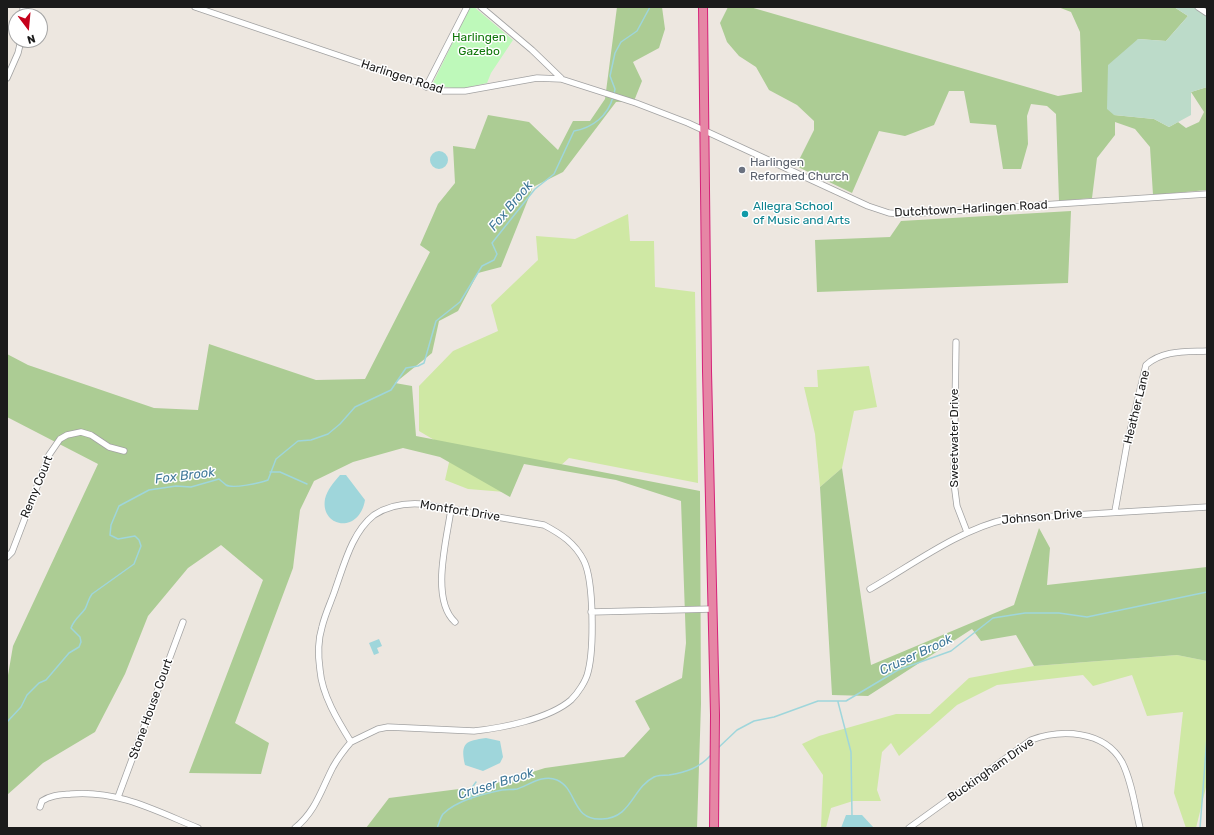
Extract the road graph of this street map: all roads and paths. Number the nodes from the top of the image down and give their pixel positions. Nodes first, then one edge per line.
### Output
1 (195, 7) edge
2 (467, 7) edge
3 (481, 7) edge
4 (703, 7) edge
5 (1198, 7) edge
6 (1207, 13) edge
7 (19, 48) edge
8 (7, 78) edge
9 (561, 79) junction
10 (426, 86) junction
11 (705, 130) junction
12 (1207, 194) edge
13 (956, 342) dead end
14 (1207, 351) edge
15 (124, 452) dead end
16 (1207, 507) edge
17 (451, 509) junction
18 (1115, 511) junction
19 (967, 532) junction
20 (7, 557) edge
21 (870, 589) dead end
22 (712, 609) junction
23 (591, 612) junction
24 (183, 622) dead end
25 (455, 622) dead end
26 (351, 742) junction
27 (118, 797) junction
28 (40, 807) dead end
29 (198, 828) edge
30 (295, 828) edge
31 (714, 828) edge
32 (909, 828) edge
33 (1140, 828) edge

1 - 10 street, Harlingen Road
2 - 10 street
3 - 9 street
4 - 11 highway
5 - 6 street
7 - 8 street
9 - 10 street, Harlingen Road
9 - 11 street, Harlingen Road
11 - 12 street, Dutchtown-Harlingen Road
11 - 22 highway
13 - 19 street, Sweetwater Drive
14 - 18 street, Heather Lane
15 - 20 street, Remy Court
16 - 18 street, Johnson Drive
17 - 23 street, Montfort Drive
17 - 25 street
17 - 26 street, Montfort Drive
18 - 19 street, Johnson Drive
19 - 21 street, Johnson Drive
22 - 23 street
22 - 31 highway
23 - 26 street, Montfort Drive
24 - 27 street, Stone House Court
26 - 30 street, Montfort Drive
27 - 28 street
27 - 29 street
32 - 33 street, Buckingham Drive

